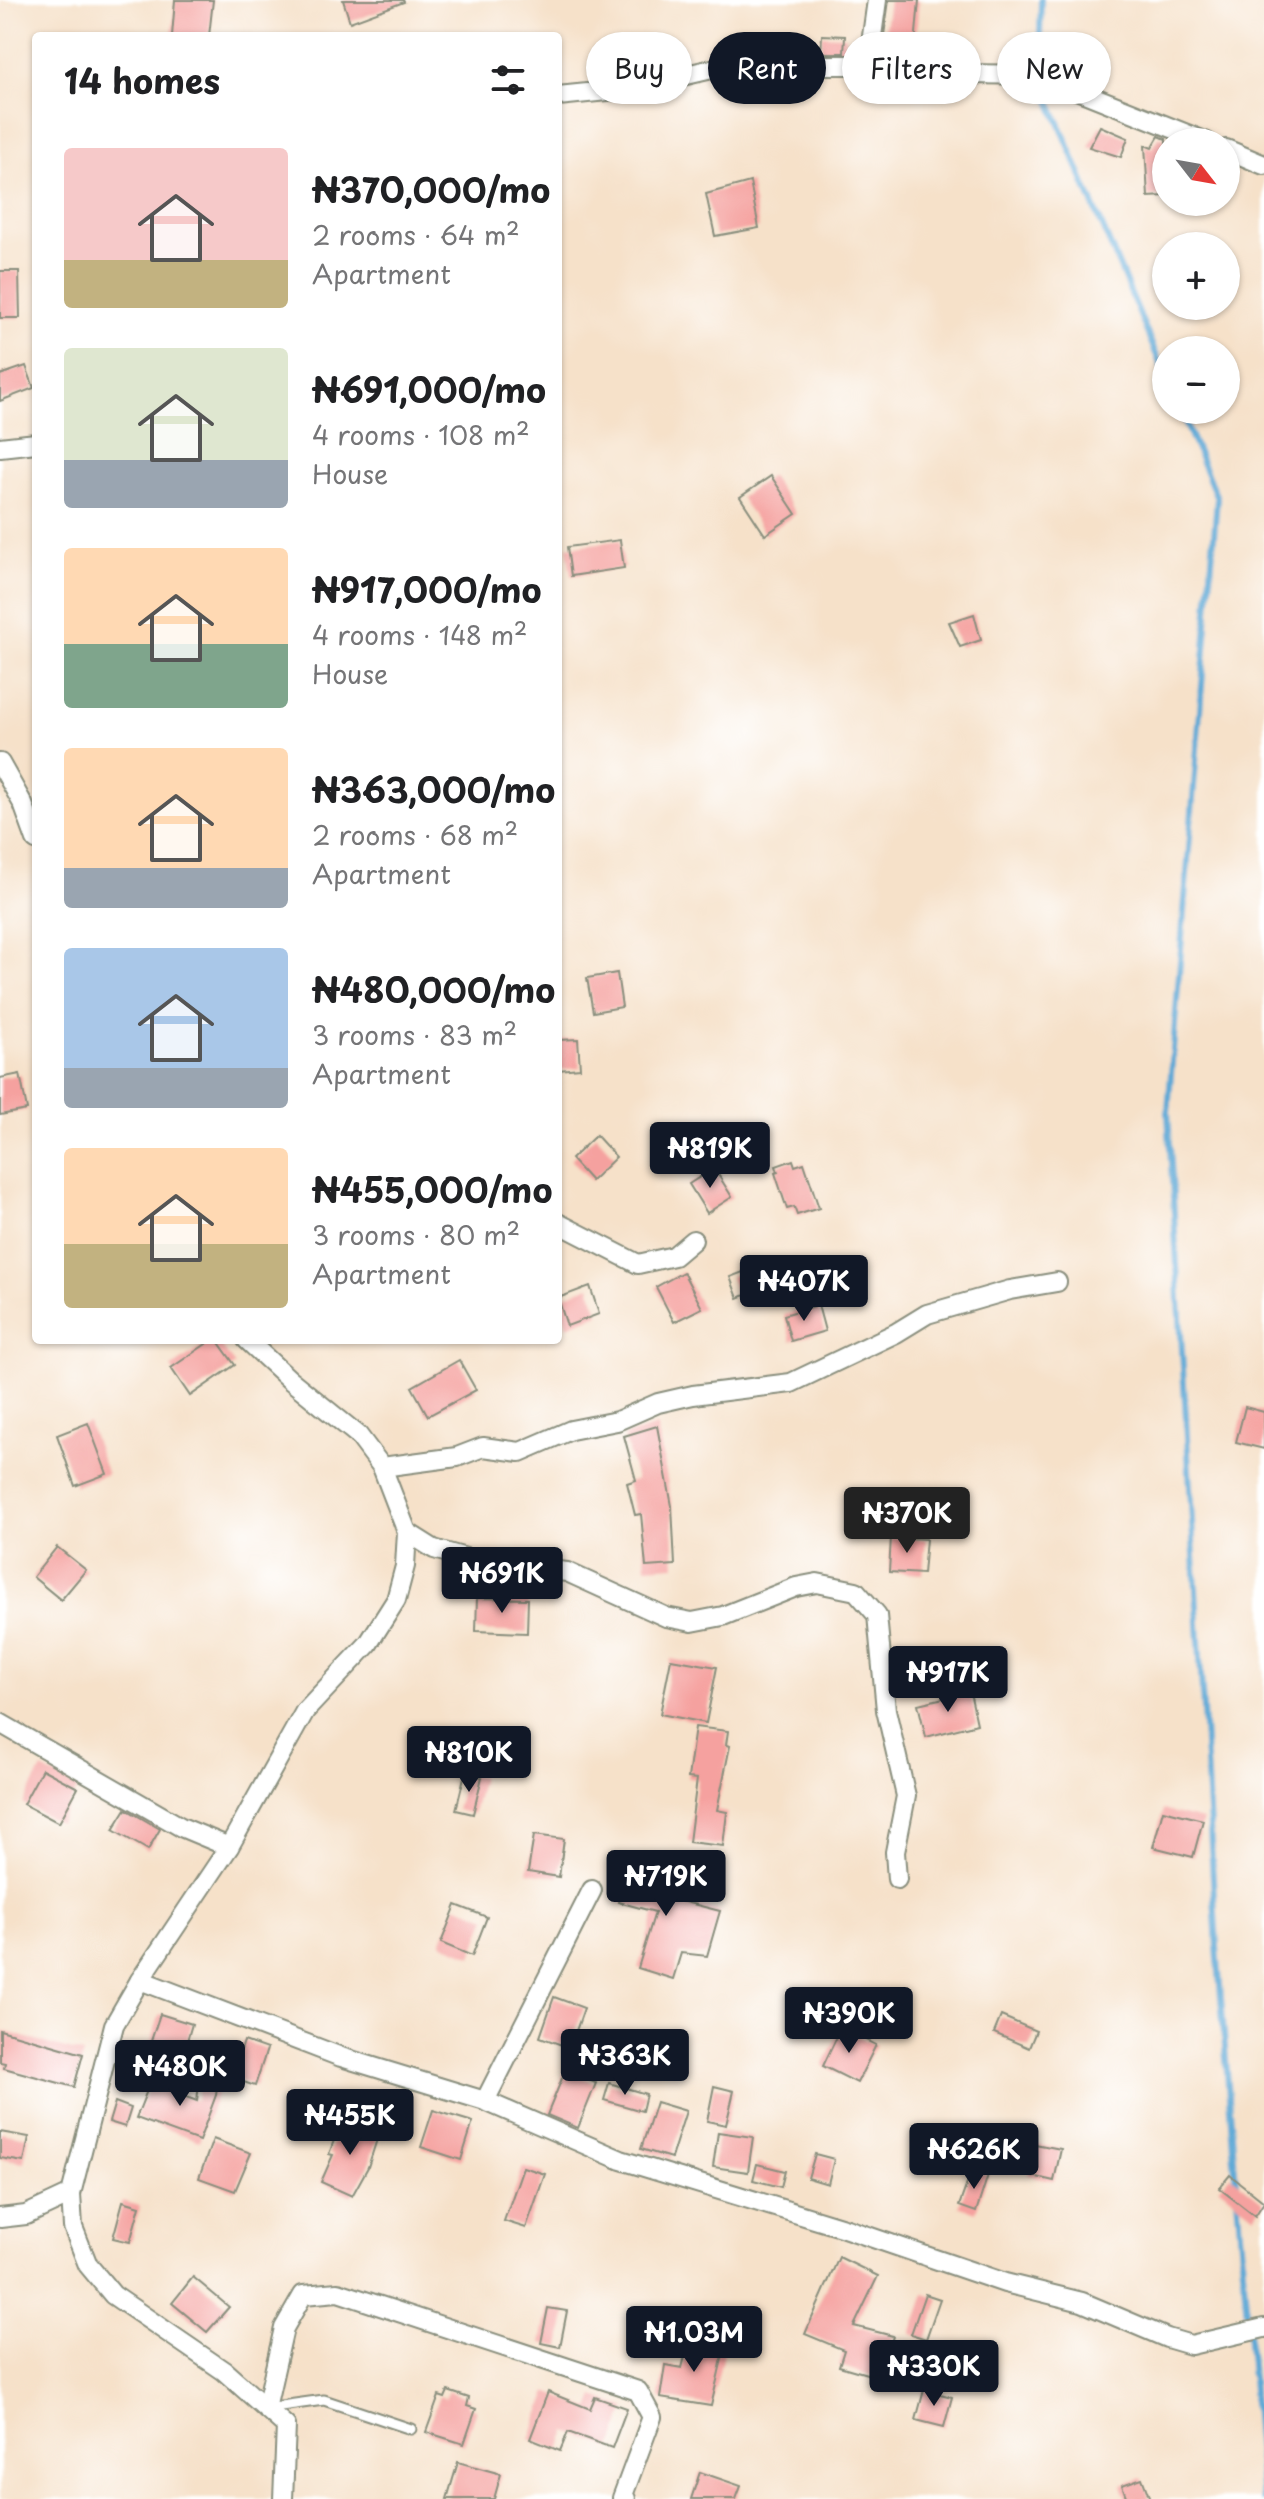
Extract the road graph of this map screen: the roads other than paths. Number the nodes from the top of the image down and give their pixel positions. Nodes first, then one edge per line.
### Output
1 (877, 0) edge
2 (873, 32) edge
3 (842, 65) edge
4 (981, 74) edge
5 (562, 96) edge
6 (1172, 128) edge
7 (1240, 155) edge
8 (1264, 165) edge
9 (32, 443) edge
10 (0, 447) edge
11 (0, 763) edge
12 (32, 829) edge
13 (562, 1225) edge
14 (693, 1240) dead end
15 (1057, 1282) dead end
16 (251, 1344) edge
17 (382, 1467) junction
18 (407, 1532) junction
19 (0, 1723) edge
20 (229, 1847) junction
21 (897, 1879) dead end
22 (592, 1890) dead end
23 (140, 1980) junction
24 (485, 2101) junction
25 (71, 2194) junction
26 (0, 2218) edge
27 (1264, 2328) edge
28 (266, 2408) junction
29 (411, 2429) dead end
30 (283, 2499) edge
31 (626, 2499) edge

1 - 2 street
3 - 5 street
4 - 6 street
7 - 8 street
9 - 10 street
11 - 12 street
13 - 14 street
15 - 17 street
16 - 17 street
17 - 18 street
18 - 20 street
18 - 21 street
19 - 20 street
20 - 23 street
22 - 24 street
23 - 24 street
23 - 25 street
24 - 27 street
25 - 26 street
25 - 28 street
28 - 29 lane
28 - 30 street
28 - 31 street

